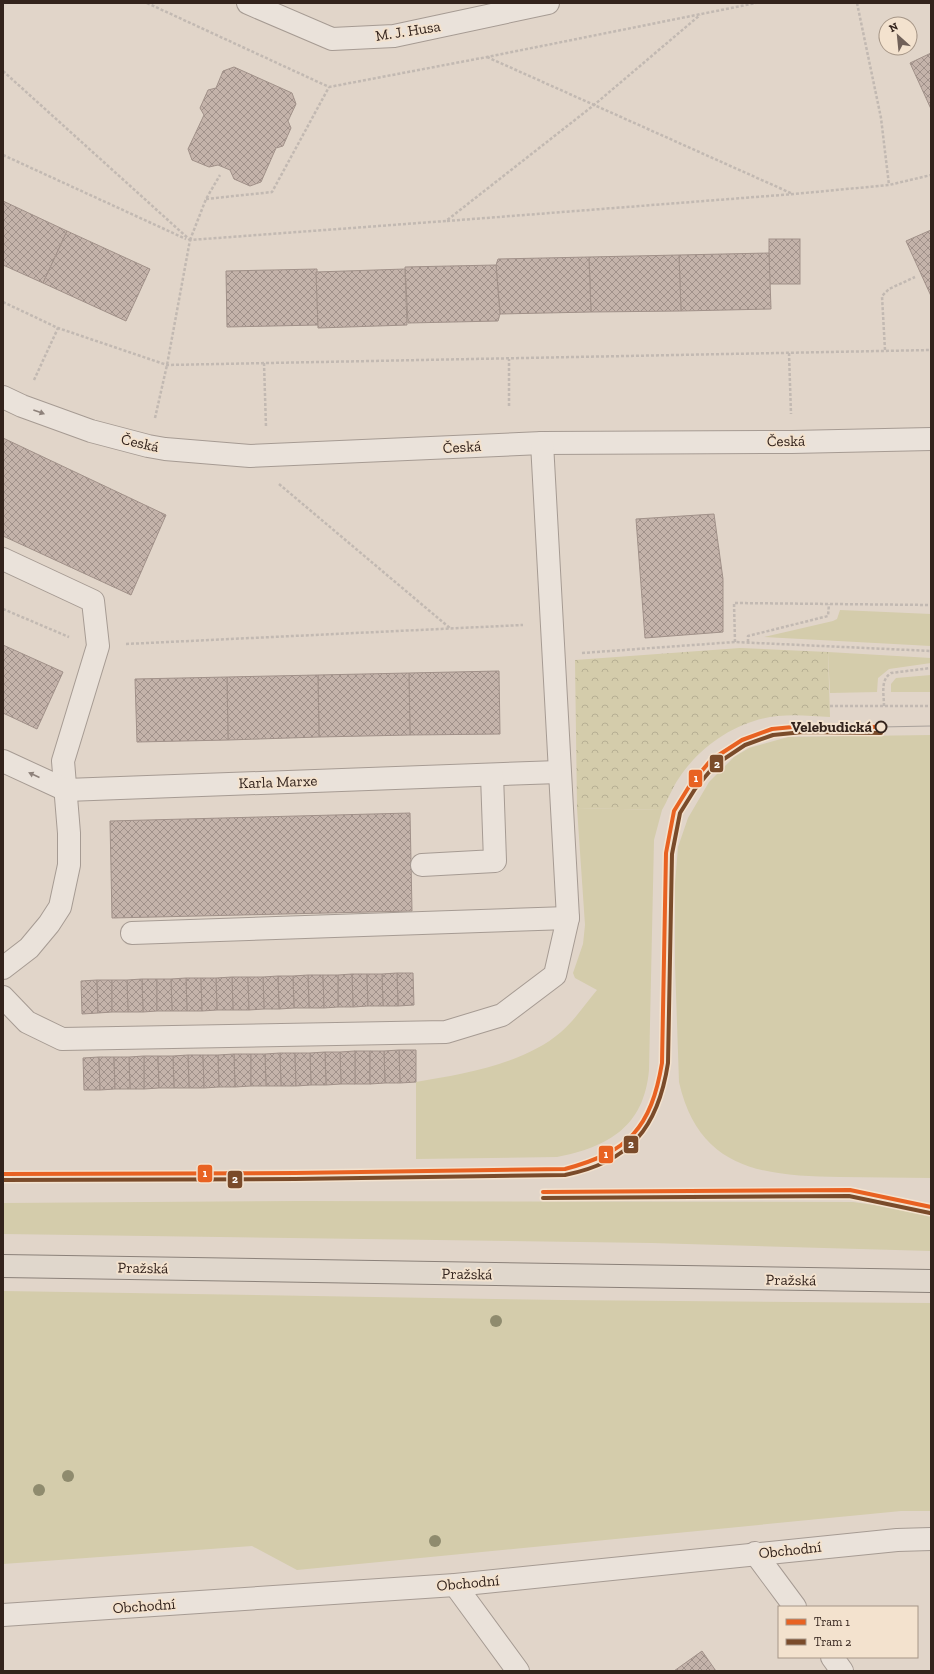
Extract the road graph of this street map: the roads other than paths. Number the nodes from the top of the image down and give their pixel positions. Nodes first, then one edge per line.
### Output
1 (248, 3) edge
2 (548, 3) edge
3 (3, 397) edge
4 (931, 439) edge
5 (542, 443) junction
6 (3, 559) edge
7 (3, 761) edge
8 (559, 772) junction
9 (492, 775) junction
10 (66, 790) junction
11 (422, 865) dead end
12 (568, 918) junction
13 (132, 933) dead end
14 (3, 968) edge
15 (3, 997) edge
16 (3, 1266) edge
17 (931, 1281) edge
18 (931, 1539) edge
19 (755, 1553) junction
20 (455, 1585) junction
21 (794, 1606) edge
22 (3, 1616) edge
23 (833, 1658) edge
24 (518, 1671) edge
25 (842, 1671) edge

1 - 2 street, M. J. Husa
3 -> 5 street, Česká
4 - 5 street, Česká
5 - 8 street
6 - 10 street
10 -> 7 street, Karla Marxe
8 - 9 street, Karla Marxe
8 - 12 street
9 - 10 street, Karla Marxe
9 - 11 street
10 - 14 street
12 - 13 street
12 - 15 street
16 - 17 main road, Pražská
18 - 19 street, Obchodní
19 - 20 street, Obchodní
19 - 21 street
20 - 22 street, Obchodní
20 - 24 street
23 - 25 street

